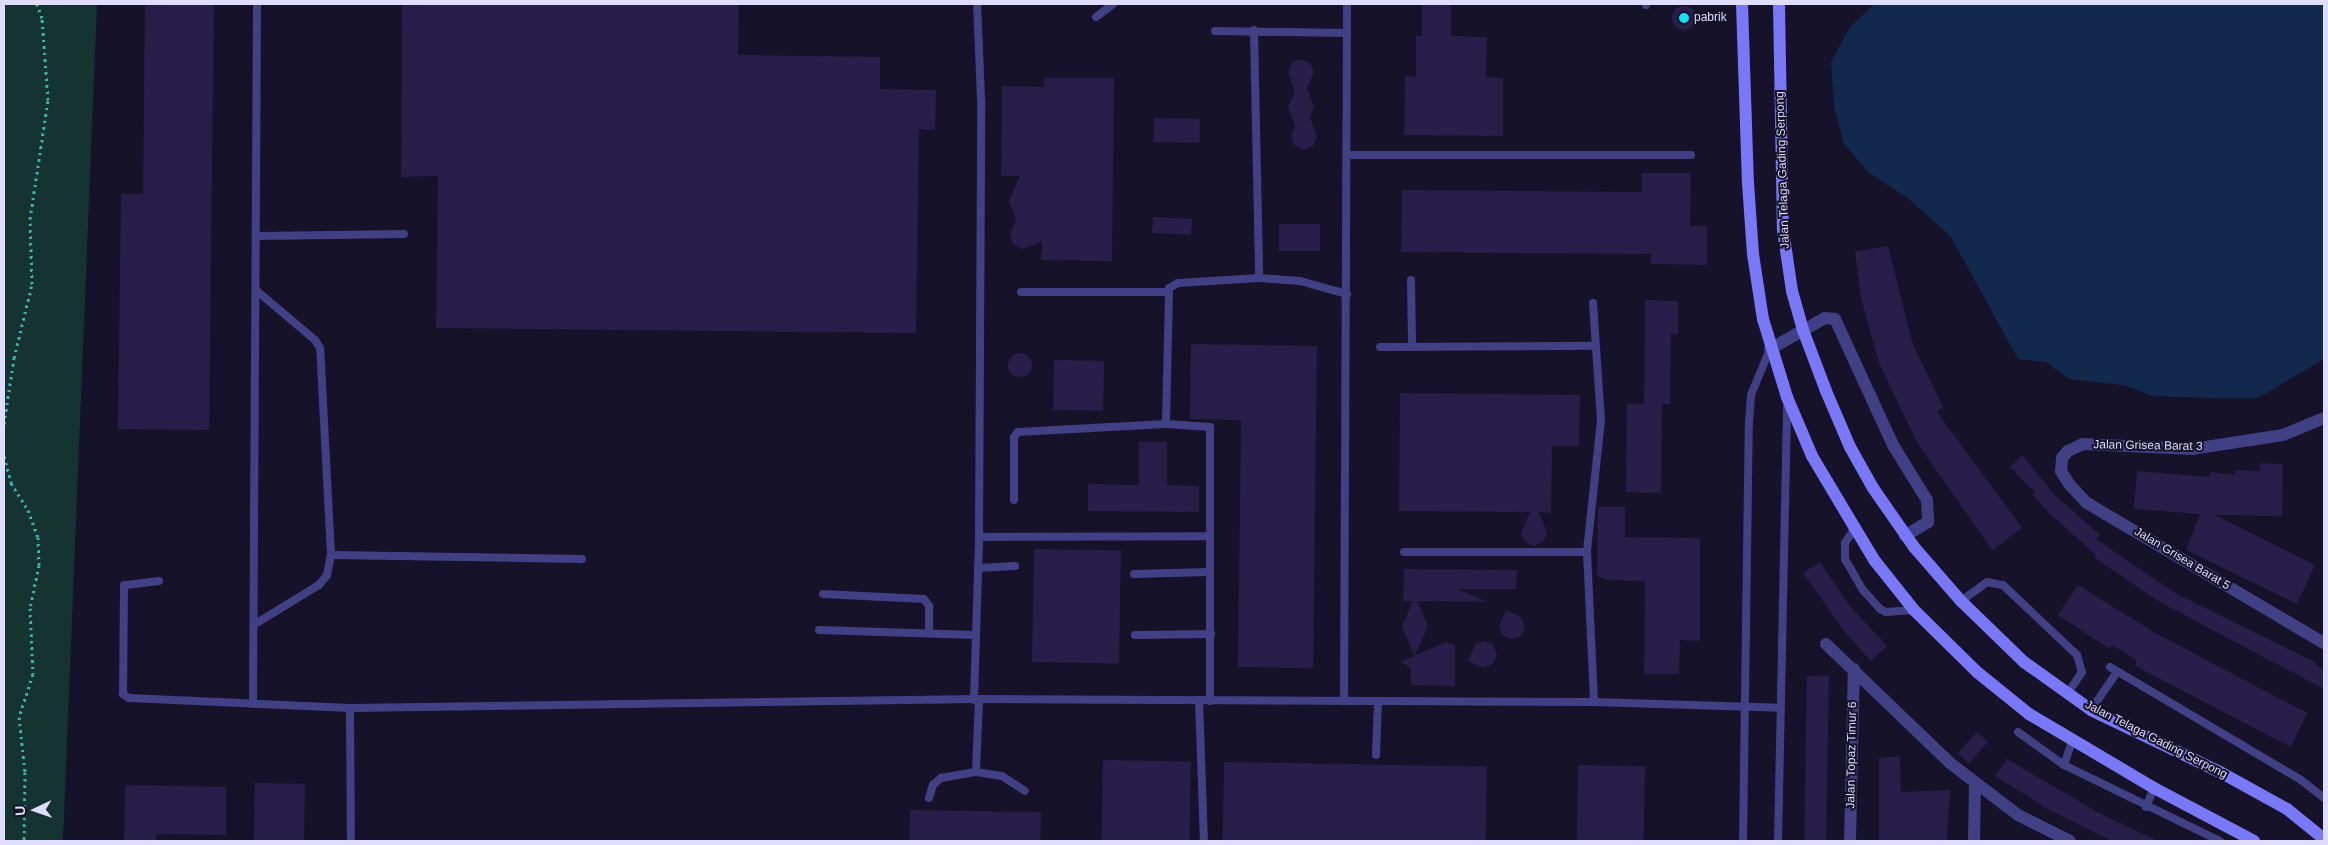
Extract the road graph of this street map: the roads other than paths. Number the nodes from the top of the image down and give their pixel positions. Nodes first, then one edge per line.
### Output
1 (258, 4) edge
2 (977, 4) edge
3 (1113, 4) edge
4 (1347, 4) edge
5 (1742, 4) edge
6 (1779, 4) edge
7 (1096, 17) dead end
8 (1254, 30) junction
9 (1215, 31) dead end
10 (1347, 32) junction
11 (1348, 155) junction
12 (1691, 155) dead end
13 (404, 234) dead end
14 (258, 236) junction
15 (1259, 278) junction
16 (1411, 280) dead end
17 (257, 291) junction
18 (1021, 292) dead end
19 (1168, 292) junction
20 (1347, 294) junction
21 (1592, 303) dead end
22 (1803, 330) junction
23 (1596, 346) junction
24 (1380, 347) dead end
25 (1412, 347) junction
26 (1770, 349) junction
27 (1787, 397) junction
28 (2324, 418) edge
29 (1166, 424) junction
30 (2062, 458) joint
31 (1014, 500) dead end
32 (1855, 528) junction
33 (1210, 536) junction
34 (1906, 536) junction
35 (979, 538) junction
36 (1404, 552) dead end
37 (1587, 552) junction
38 (331, 555) junction
39 (582, 559) dead end
40 (1014, 566) dead end
41 (978, 568) junction
42 (1209, 572) junction
43 (1134, 574) dead end
44 (159, 581) dead end
45 (823, 594) dead end
46 (1961, 601) junction
47 (1914, 610) junction
48 (255, 624) junction
49 (819, 630) dead end
50 (929, 633) junction
51 (975, 634) junction
52 (1210, 634) junction
53 (1135, 635) dead end
54 (2324, 643) edge
55 (1826, 644) dead end
56 (1854, 669) junction
57 (2068, 693) junction
58 (977, 699) junction
59 (1199, 700) junction
60 (1210, 701) junction
61 (1344, 701) junction
62 (1378, 701) junction
63 (1594, 702) junction
64 (253, 704) junction
65 (1745, 707) junction
66 (350, 708) junction
67 (1781, 708) junction
68 (2091, 710) junction
69 (2018, 732) dead end
70 (2072, 742) junction
71 (1376, 755) dead end
72 (2064, 765) junction
73 (976, 772) junction
74 (1975, 782) junction
75 (2154, 788) junction
76 (1025, 791) dead end
77 (929, 798) dead end
78 (2324, 798) edge
79 (2146, 807) junction
80 (2324, 838) edge
81 (350, 841) edge
82 (1204, 841) edge
83 (1743, 841) edge
84 (1778, 841) edge
85 (1850, 841) edge
86 (1974, 841) edge
87 (2070, 841) edge
88 (2220, 841) edge
89 (2254, 841) edge

1 - 14 lane
2 - 35 lane
3 - 7 lane
4 - 10 lane
5 - 26 main road
6 - 22 main road, Jalan Telaga Gading Serpong
8 - 9 lane
8 - 10 lane
8 - 15 lane
10 - 11 lane
11 - 12 lane
11 - 20 lane
13 - 14 lane
14 - 17 lane
15 - 19 lane
15 - 20 lane
16 - 25 lane
17 - 38 lane
17 - 48 lane
18 - 19 lane
19 - 29 lane
20 - 61 lane
21 - 23 lane
22 - 26 street
22 - 34 main road, Jalan Telaga Gading Serpong
22 - 34 street
23 - 25 lane
23 - 37 lane
24 - 25 lane
26 - 27 main road
26 - 65 lane
27 - 32 main road
27 - 67 lane
28 - 30 street, Jalan Grisea Barat 3
29 - 31 lane
29 - 33 lane
30 - 54 street, Jalan Grisea Barat 5
32 - 47 main road
32 - 47 lane
33 - 35 lane
33 - 42 lane
34 - 46 main road, Jalan Telaga Gading Serpong
35 - 41 lane
36 - 37 lane
37 - 63 lane
38 - 39 lane
38 - 48 lane
40 - 41 lane
41 - 51 lane
42 - 43 lane
42 - 52 lane
44 - 64 lane
45 - 50 lane
46 - 57 main road, Jalan Telaga Gading Serpong
46 - 57 lane
47 - 70 main road
48 - 64 lane
49 - 50 lane
50 - 51 lane
51 - 58 lane
52 - 53 lane
52 - 60 lane
55 - 56 street
56 - 74 street
56 - 85 street, Jalan Topaz Timur 6
57 - 68 main road, Jalan Telaga Gading Serpong
58 - 59 lane
58 - 66 lane
58 - 73 lane
59 - 60 lane
59 - 82 lane
60 - 61 lane
61 - 62 lane
62 - 63 lane
62 - 71 lane
63 - 65 lane
64 - 66 lane
65 - 67 lane
65 - 83 lane
66 - 81 lane
67 - 84 lane
68 - 78 lane
68 - 80 main road, Jalan Telaga Gading Serpong
69 - 72 lane
70 - 72 lane
70 - 75 main road
72 - 79 lane
73 - 76 lane
73 - 77 lane
74 - 86 street
74 - 87 street
75 - 79 lane
75 - 89 main road
79 - 88 lane

